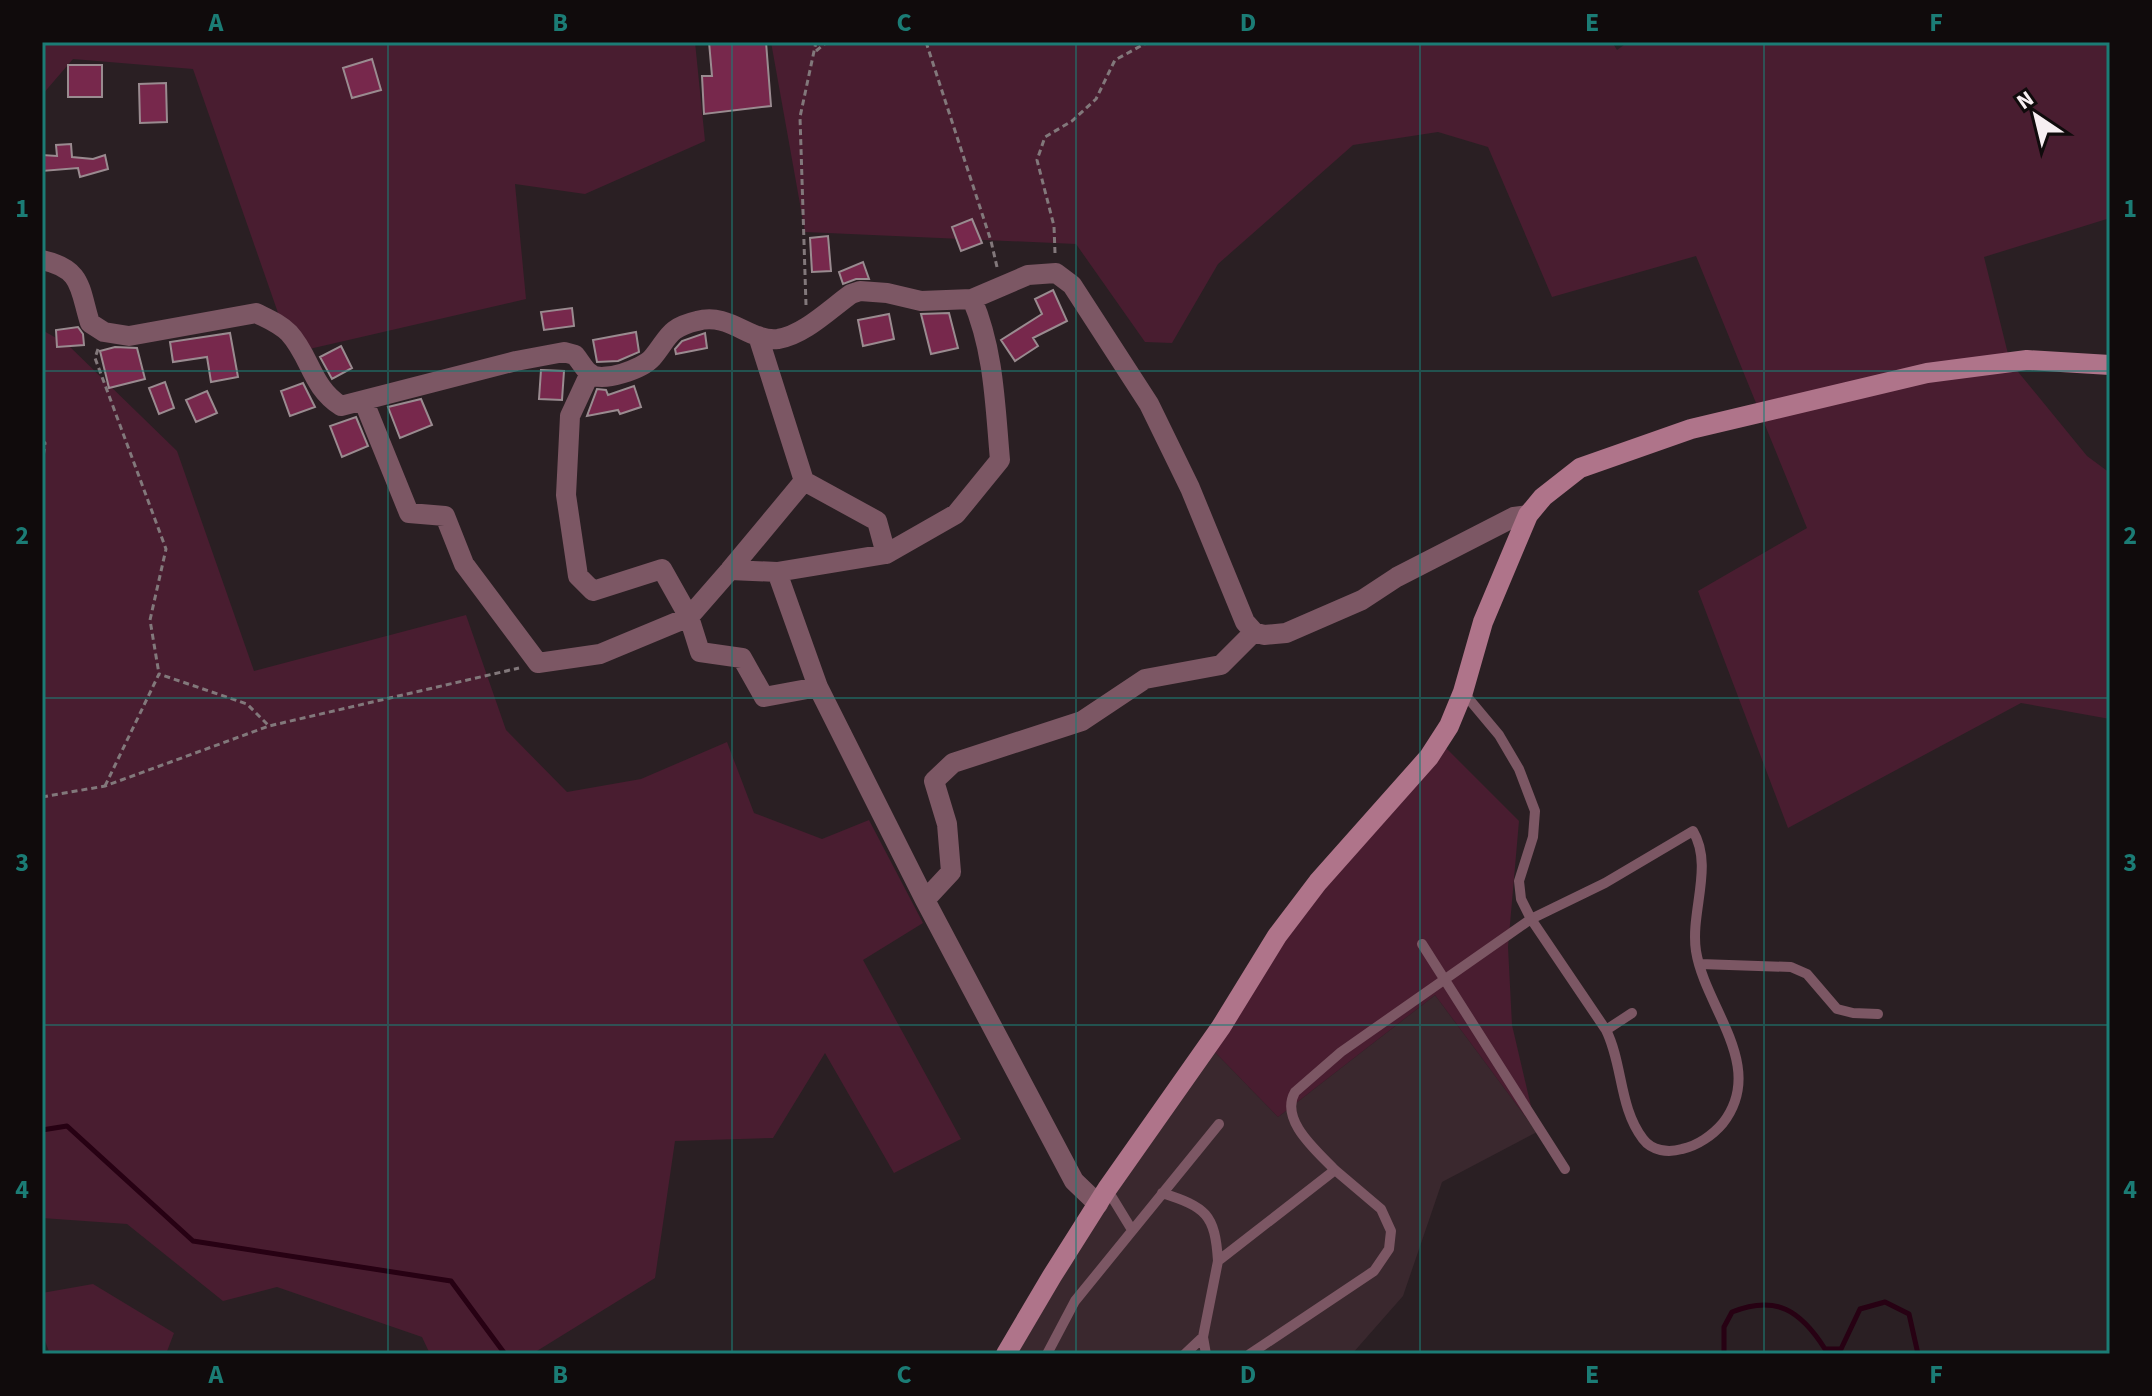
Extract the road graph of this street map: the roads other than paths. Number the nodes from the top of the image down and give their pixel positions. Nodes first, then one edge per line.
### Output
1 (42, 260) edge
2 (972, 299) junction
3 (758, 336) junction
4 (2110, 365) edge
5 (590, 373) junction
6 (364, 402) junction
7 (804, 481) junction
8 (1528, 515) junction
9 (886, 554) junction
10 (730, 570) junction
11 (777, 572) junction
12 (689, 617) junction
13 (1254, 632) junction
14 (818, 687) junction
15 (1463, 692) junction
16 (925, 900) junction
17 (1531, 919) junction
18 (1422, 944) dead end
19 (1700, 964) junction
20 (1444, 980) junction
21 (1632, 1013) dead end
22 (1878, 1014) dead end
23 (1606, 1030) junction
24 (1219, 1124) dead end
25 (1565, 1169) dead end
26 (1335, 1170) junction
27 (1162, 1193) junction
28 (1103, 1196) junction
29 (1132, 1230) junction
30 (1218, 1261) junction
31 (1203, 1337) junction
32 (1006, 1354) edge
33 (1047, 1354) edge
34 (1185, 1354) edge
35 (1206, 1354) edge
36 (1250, 1354) edge

1 - 6 street
2 - 3 street
2 - 9 street
2 - 13 street
3 - 5 street
3 - 7 street
4 - 8 street
5 - 6 street
5 - 12 street
6 - 12 street
7 - 9 street
7 - 10 street
8 - 13 street
8 - 15 street
9 - 11 street
10 - 11 street
10 - 12 street
11 - 14 street
12 - 14 street
13 - 16 street
14 - 16 street
15 - 17 lane
15 - 28 street
16 - 28 street
17 - 19 lane
17 - 20 lane
17 - 23 lane
18 - 20 lane
19 - 22 lane
19 - 23 lane
20 - 25 lane
20 - 26 lane
21 - 23 lane
24 - 27 lane
26 - 30 lane
26 - 36 lane
27 - 29 lane
27 - 30 lane
28 - 29 lane
28 - 32 street
29 - 33 lane
30 - 31 lane
31 - 34 lane
31 - 35 lane

